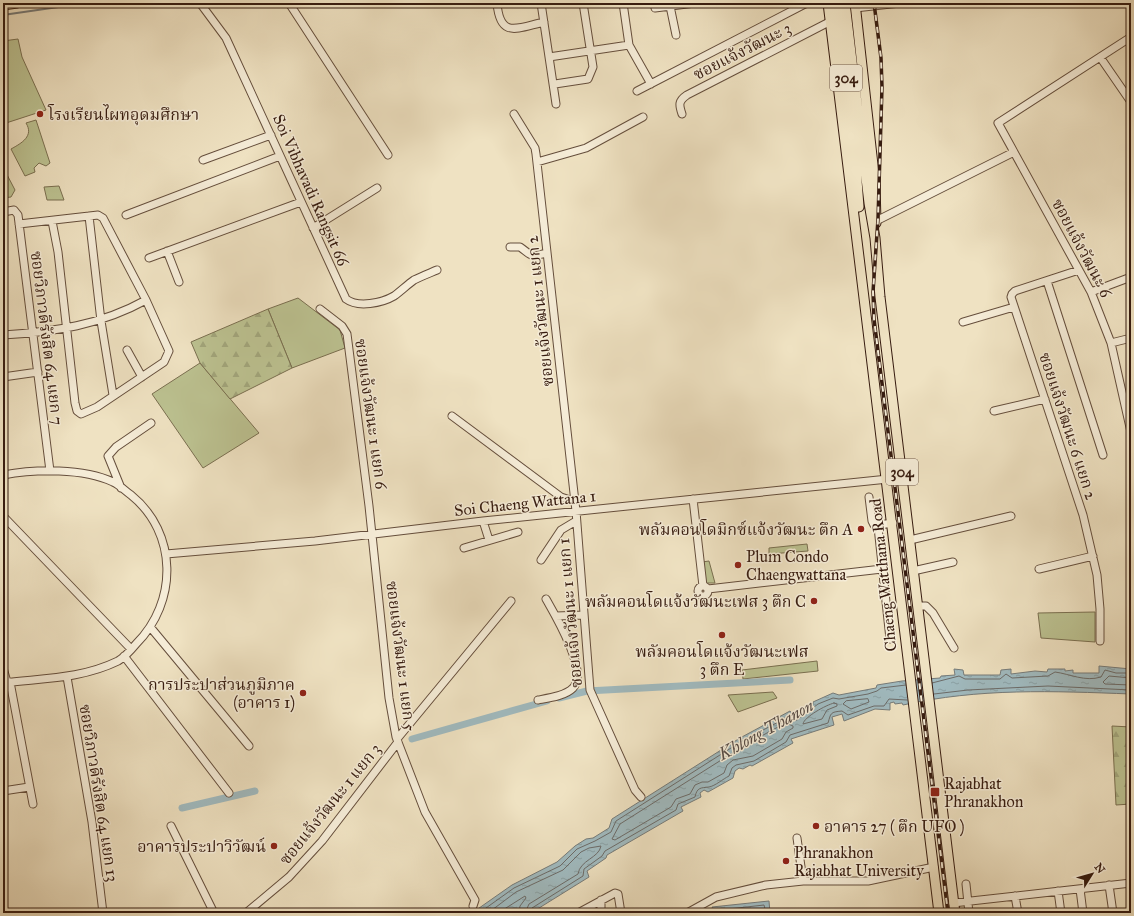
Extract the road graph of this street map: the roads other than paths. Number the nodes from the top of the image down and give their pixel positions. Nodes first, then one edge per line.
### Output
1 (17, 3) edge
2 (200, 3) edge
3 (289, 3) edge
4 (497, 3) edge
5 (541, 3) edge
6 (583, 3) edge
7 (623, 3) edge
8 (694, 3) edge
9 (807, 3) edge
10 (828, 3) edge
11 (837, 3) edge
12 (845, 3) edge
13 (900, 3) edge
14 (3, 5) edge
15 (670, 6) junction
16 (855, 6) edge
17 (655, 8) dead end
18 (831, 21) junction
19 (544, 22) junction
20 (676, 35) dead end
21 (1131, 38) edge
22 (629, 45) junction
23 (590, 51) junction
24 (549, 56) junction
25 (1100, 57) junction
26 (554, 84) junction
27 (651, 84) junction
28 (637, 91) dead end
29 (1131, 102) edge
30 (556, 104) dead end
31 (514, 114) dead end
32 (682, 114) dead end
33 (643, 117) dead end
34 (271, 135) junction
35 (859, 152) junction
36 (1014, 152) junction
37 (388, 155) dead end
38 (280, 156) junction
39 (203, 160) dead end
40 (537, 162) junction
41 (377, 188) dead end
42 (301, 202) junction
43 (3, 212) edge
44 (126, 214) dead end
45 (89, 216) junction
46 (52, 221) junction
47 (876, 221) junction
48 (19, 224) junction
49 (313, 228) junction
50 (858, 233) junction
51 (875, 238) junction
52 (510, 247) dead end
53 (167, 251) junction
54 (547, 253) junction
55 (149, 258) dead end
56 (438, 270) dead end
57 (1079, 270) junction
58 (1131, 277) edge
59 (1047, 281) junction
60 (179, 282) dead end
61 (1091, 292) junction
62 (146, 300) junction
63 (1014, 307) junction
64 (320, 309) dead end
65 (101, 321) junction
66 (963, 322) dead end
67 (66, 328) junction
68 (32, 333) junction
69 (3, 335) edge
70 (1131, 338) edge
71 (1111, 343) junction
72 (127, 350) dead end
73 (38, 372) junction
74 (3, 377) edge
75 (142, 377) junction
76 (113, 395) junction
77 (1131, 397) edge
78 (1045, 399) junction
79 (1122, 399) junction
80 (994, 411) dead end
81 (452, 416) dead end
82 (151, 422) dead end
83 (1131, 432) edge
84 (1103, 455) dead end
85 (50, 471) junction
86 (4, 473) edge
87 (888, 479) junction
88 (122, 488) junction
89 (869, 497) dead end
90 (575, 499) junction
91 (693, 499) junction
92 (576, 511) junction
93 (3, 516) edge
94 (1011, 516) dead end
95 (483, 521) junction
96 (576, 521) junction
97 (893, 522) junction
98 (881, 524) junction
99 (518, 532) dead end
100 (372, 534) junction
101 (489, 540) junction
102 (910, 540) junction
103 (464, 548) dead end
104 (166, 554) junction
105 (1093, 556) junction
106 (541, 560) dead end
107 (953, 562) dead end
108 (882, 569) junction
109 (1039, 569) dead end
110 (913, 571) junction
111 (546, 599) dead end
112 (512, 601) dead end
113 (918, 606) junction
114 (584, 615) junction
115 (556, 616) junction
116 (151, 628) junction
117 (890, 640) dead end
118 (1100, 641) dead end
119 (954, 648) dead end
120 (131, 649) junction
121 (124, 656) junction
122 (3, 668) edge
123 (67, 677) junction
124 (7, 682) edge
125 (538, 700) dead end
126 (398, 741) junction
127 (249, 746) dead end
128 (29, 788) junction
129 (3, 791) edge
130 (229, 793) dead end
131 (640, 797) dead end
132 (33, 804) dead end
133 (171, 826) dead end
134 (797, 838) dead end
135 (934, 867) junction
136 (803, 882) junction
137 (1131, 883) edge
138 (966, 884) dead end
139 (1109, 886) junction
140 (1080, 889) junction
141 (1058, 891) junction
142 (1015, 896) junction
143 (601, 900) junction
144 (968, 901) junction
145 (953, 903) junction
146 (473, 906) dead end
147 (103, 913) edge
148 (214, 913) edge
149 (246, 913) edge
150 (578, 913) edge
151 (601, 913) edge
152 (622, 913) edge
153 (687, 913) edge
154 (939, 913) edge
155 (955, 913) edge
156 (969, 913) edge
157 (1018, 913) edge
158 (1061, 913) edge
159 (1083, 913) edge
160 (1112, 913) edge

1 - 14 main road
2 - 34 street, Soi Vibhavadi Rangsit 66
3 - 37 street
4 - 19 street
5 - 19 street
6 - 23 street
7 - 22 street
8 - 15 street
9 - 27 street
10 - 18 main road, Chaeng Watthana Road
11 - 35 main road, Chaeng Watthana Road / 304
12 - 35 main road, Chaeng Watthana Road / 304
13 - 16 street
15 - 17 street
15 - 20 street
16 - 47 main road, Chaeng Watthana Road
18 - 32 street, ซอยแจ้งวัฒนะ 3
18 - 50 main road, Chaeng Watthana Road
19 - 24 street
21 - 25 street
22 - 23 street
22 - 27 street
23 - 24 street
23 - 26 street
24 - 26 street
25 - 29 street
25 - 36 street, ซอยแจ้งวัฒนะ 6
26 - 30 street
27 - 28 street
31 - 40 street, ซอยแจ้งวัฒนะ 1 แยก 2
33 - 40 street
34 - 38 street, Soi Vibhavadi Rangsit 66
34 - 39 street
35 - 50 main road, Chaeng Watthana Road / 304
35 - 51 main road, Chaeng Watthana Road / 304
36 - 47 street
36 - 57 street, ซอยแจ้งวัฒนะ 6
38 - 42 street, Soi Vibhavadi Rangsit 66
38 - 44 street
40 - 54 street, ซอยแจ้งวัฒนะ 1 แยก 2
41 - 49 street
42 - 49 street, Soi Vibhavadi Rangsit 66
42 - 53 street
43 - 48 street, ซอยวิภาวดีรังสิต 64 แยก 7
45 - 46 street
45 - 62 street
45 - 65 street
46 - 48 street
46 - 67 street
47 - 51 main road, Chaeng Watthana Road
48 - 68 street, ซอยวิภาวดีรังสิต 64 แยก 7
49 - 56 street, Soi Vibhavadi Rangsit 66
50 - 87 main road, Chaeng Watthana Road / 304
51 - 102 main road, Chaeng Watthana Road / 304
52 - 54 street
53 - 55 street
53 - 60 street
54 - 90 street, ซอยแจ้งวัฒนะ 1 แยก 2
57 - 59 street
57 - 61 street, ซอยแจ้งวัฒนะ 6
58 - 61 street
59 - 63 street
59 - 84 street
61 - 71 street, ซอยแจ้งวัฒนะ 6
62 - 65 street
62 - 75 street
63 - 66 street
63 - 78 street, ซอยแจ้งวัฒนะ 6 แยก 2
64 - 100 street, ซอยแจ้งวัฒนะ 1 แยก 6
65 - 67 street
65 - 76 street
67 - 68 street
67 - 76 street
68 - 69 street
68 - 73 street, ซอยวิภาวดีรังสิต 64 แยก 7
70 - 71 street
71 - 79 street, ซอยแจ้งวัฒนะ 6
72 - 75 street
73 - 74 street
73 - 85 street, ซอยวิภาวดีรังสิต 64 แยก 7
75 - 76 street
77 - 79 street
78 - 80 street
78 - 105 street, ซอยแจ้งวัฒนะ 6 แยก 2
79 - 83 street, ซอยแจ้งวัฒนะ 6
81 - 90 street
82 - 88 street
85 - 86 street
85 - 88 street
87 - 91 street, Soi Chaeng Wattana 1
87 - 97 main road, Chaeng Watthana Road / 304
88 - 104 street
89 - 98 street
90 - 92 street, ซอยแจ้งวัฒนะ 1 แยก 2
91 - 92 street, Soi Chaeng Wattana 1
91 - 108 street
92 - 95 street, Soi Chaeng Wattana 1
92 - 96 street, ซอยแจ้งวัฒนะ 1 แยก 1
93 - 120 street
94 - 102 street
95 - 100 street, Soi Chaeng Wattana 1
95 - 101 street
96 - 106 street
96 - 114 street, ซอยแจ้งวัฒนะ 1 แยก 1
97 - 98 street
97 - 135 main road, Chaeng Watthana Road / 304
98 - 108 street
99 - 101 street
100 - 104 street, Soi Chaeng Wattana 1
100 - 126 street, ซอยแจ้งวัฒนะ 1 แยก 5
101 - 103 street
102 - 110 main road, Chaeng Watthana Road / 304
104 - 116 street
105 - 109 street
105 - 118 street, ซอยแจ้งวัฒนะ 6 แยก 2
107 - 110 street
108 - 117 street
110 - 113 main road, Chaeng Watthana Road / 304
111 - 115 street
112 - 126 street, ซอยแจ้งวัฒนะ 1 แยก 3
113 - 119 street
113 - 145 main road, Chaeng Watthana Road / 304
114 - 115 street
114 - 131 street, ซอยแจ้งวัฒนะ 1 แยก 1
115 - 125 street
116 - 120 street
116 - 127 street
120 - 121 street
121 - 123 street
121 - 130 street
122 - 124 street
123 - 124 street
123 - 147 street, ซอยวิภาวดีรังสิต 64 แยก 13
124 - 128 street
126 - 146 street, ซอยแจ้งวัฒนะ 1 แยก 5
126 - 149 street, ซอยแจ้งวัฒนะ 1 แยก 3
128 - 129 street
128 - 132 street
133 - 148 street
134 - 136 street
135 - 136 street
135 - 154 main road, Chaeng Watthana Road / 304
136 - 153 street
137 - 139 street
138 - 144 street
139 - 140 street
139 - 160 street
140 - 141 street
140 - 159 street
141 - 142 street
141 - 158 street
142 - 144 street
142 - 157 street
143 - 150 street
143 - 151 street
143 - 152 street
144 - 145 street
144 - 156 street
145 - 155 main road, Chaeng Watthana Road / 304

